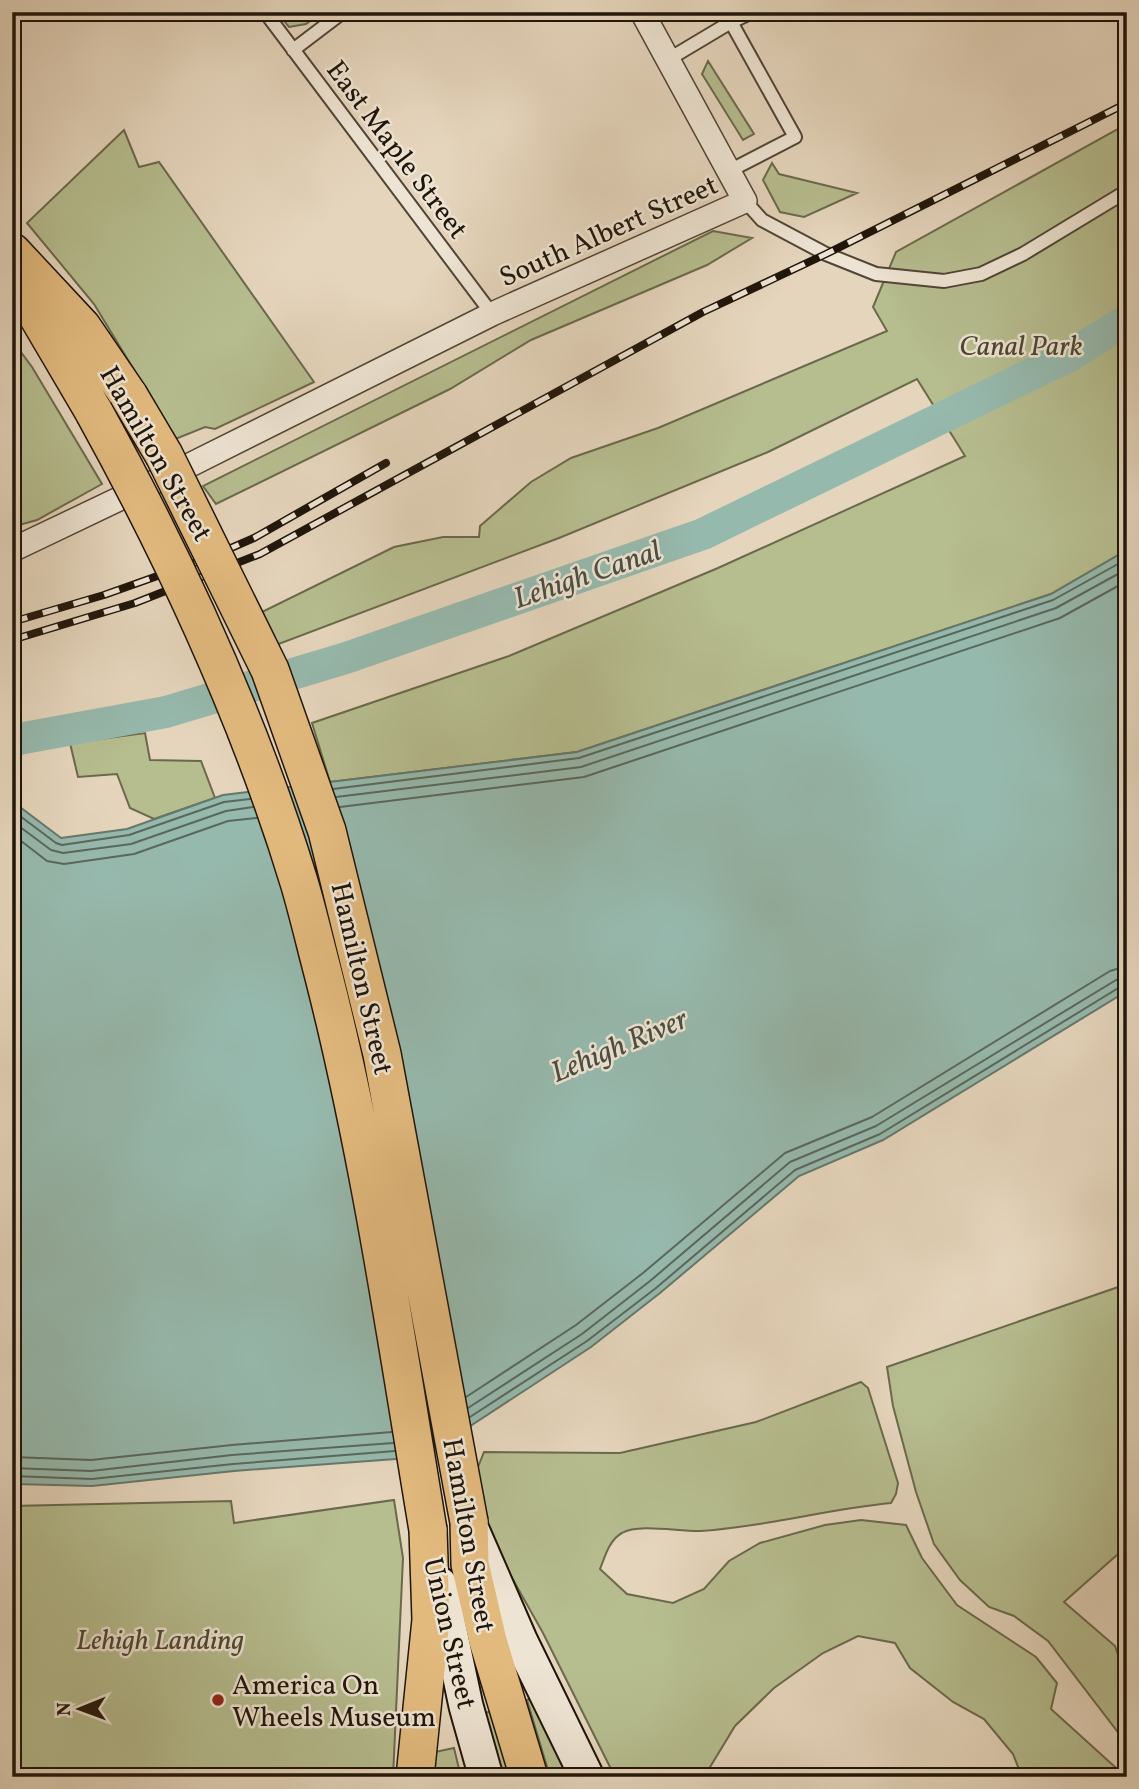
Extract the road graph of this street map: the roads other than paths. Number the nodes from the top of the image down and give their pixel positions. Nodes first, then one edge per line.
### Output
1 (265, 12) edge
2 (343, 12) edge
3 (642, 12) edge
4 (751, 12) edge
5 (731, 22) junction
6 (293, 50) junction
7 (669, 59) junction
8 (730, 170) junction
9 (1127, 191) edge
10 (745, 201) junction
11 (12, 252) edge
12 (12, 273) edge
13 (492, 314) junction
14 (12, 550) edge
15 (469, 1522) junction
16 (428, 1530) junction
17 (415, 1777) edge
18 (486, 1777) edge
19 (529, 1777) edge
20 (587, 1777) edge

1 - 6 lane, East Maple Street
2 - 6 lane
3 - 7 street
4 - 5 lane
5 - 7 lane
5 - 8 lane
6 - 13 lane, East Maple Street
7 - 8 street
8 - 10 street
9 - 10 lane, South Albert Street
10 - 13 street, South Albert Street
11 - 15 main road, Hamilton Street, bridge
12 - 16 main road, Hamilton Street, bridge
13 - 14 street, South Albert Street
15 - 19 main road, Hamilton Street
15 - 20 main road, Union Street
16 - 17 main road, Hamilton Street
16 - 18 main road, Union Street

